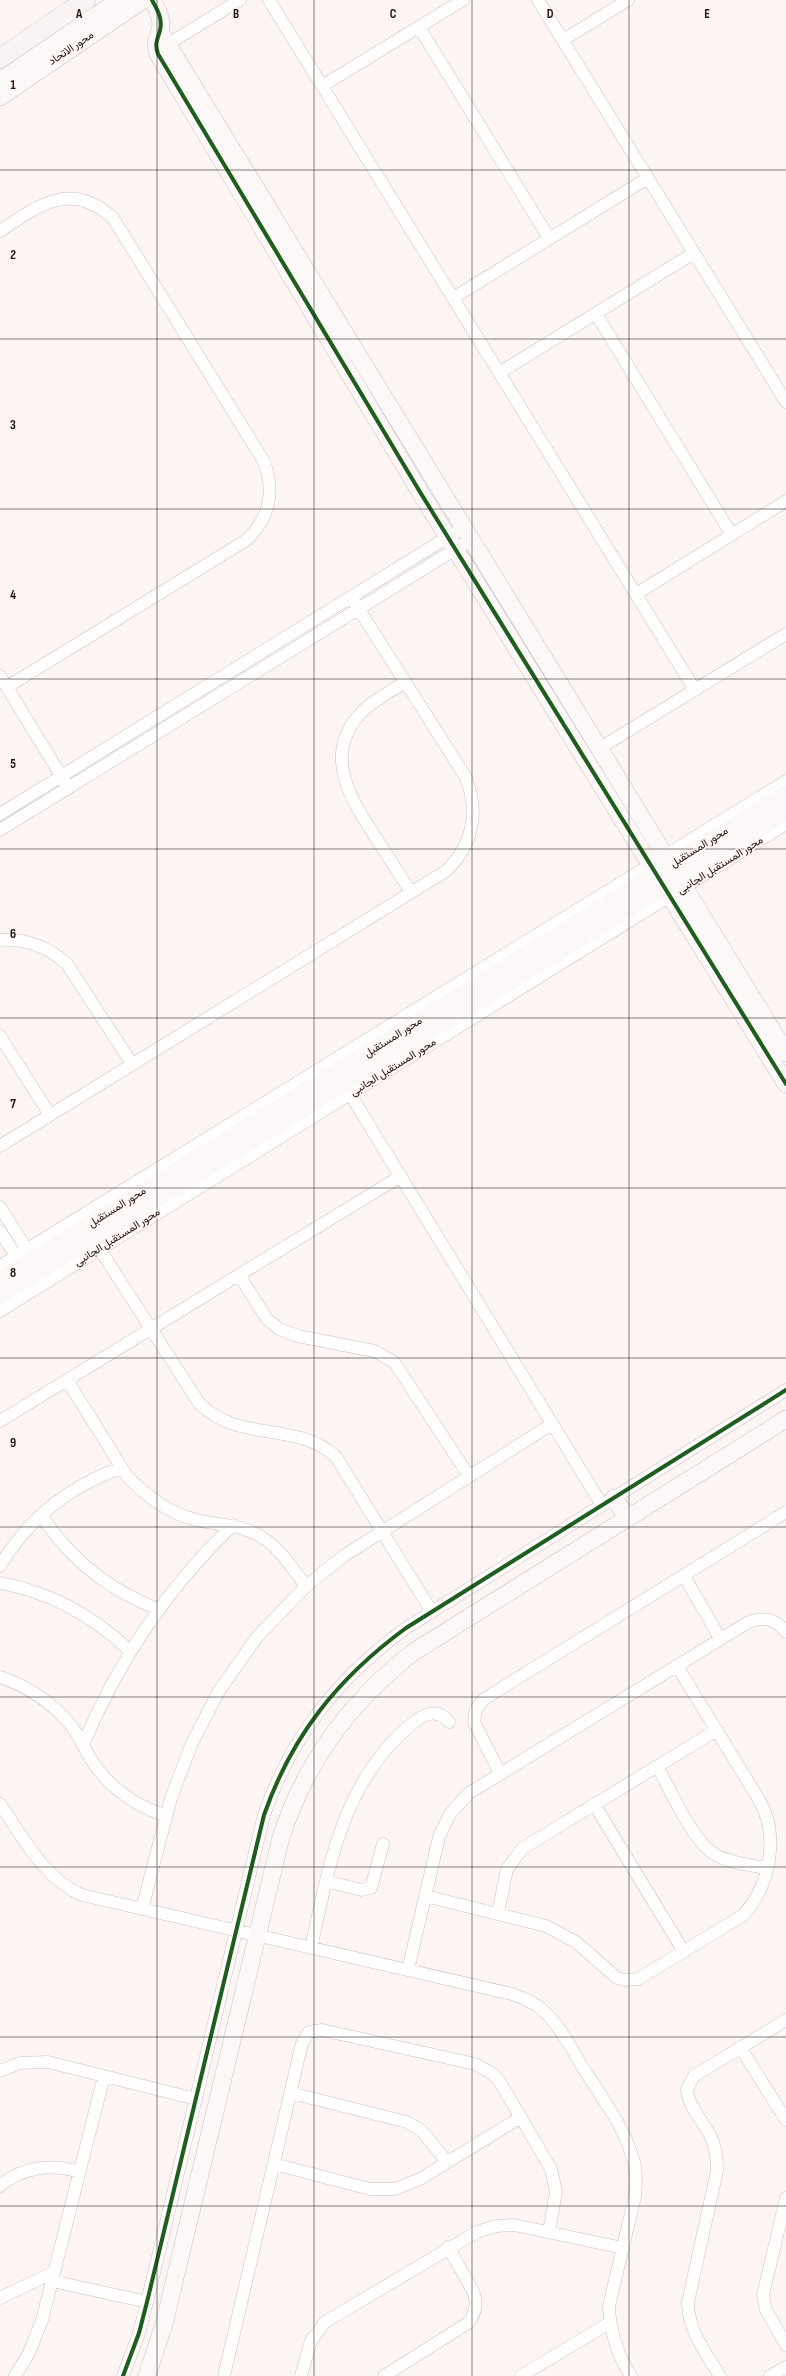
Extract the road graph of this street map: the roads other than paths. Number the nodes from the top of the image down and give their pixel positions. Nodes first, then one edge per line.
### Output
1 (86, 0) edge
2 (119, 0) edge
3 (143, 0) edge
4 (152, 0) edge
5 (240, 0) edge
6 (269, 0) edge
7 (463, 0) edge
8 (538, 0) edge
9 (628, 0) edge
10 (419, 27) junction
11 (164, 38) junction
12 (563, 40) junction
13 (0, 58) edge
14 (0, 81) edge
15 (322, 86) junction
16 (0, 97) edge
17 (648, 178) junction
18 (0, 231) edge
19 (549, 238) junction
20 (694, 253) junction
21 (453, 298) junction
22 (596, 314) junction
23 (499, 373) junction
24 (786, 402) edge
25 (786, 501) edge
26 (468, 533) junction
27 (732, 535) junction
28 (452, 543) junction
29 (636, 594) junction
30 (350, 597) junction
31 (358, 609) junction
32 (786, 634) edge
33 (0, 676) edge
34 (405, 682) junction
35 (7, 687) junction
36 (695, 690) junction
37 (600, 748) junction
38 (61, 775) junction
39 (786, 781) edge
40 (69, 787) junction
41 (786, 794) edge
42 (786, 812) edge
43 (0, 814) edge
44 (786, 824) edge
45 (0, 830) edge
46 (675, 871) junction
47 (660, 880) junction
48 (411, 892) junction
49 (0, 940) edge
50 (0, 1036) edge
51 (786, 1053) edge
52 (132, 1064) junction
53 (786, 1084) edge
54 (350, 1094) junction
55 (50, 1115) junction
56 (0, 1146) edge
57 (401, 1176) junction
58 (0, 1207) edge
59 (0, 1231) edge
60 (99, 1248) junction
61 (28, 1263) junction
62 (61, 1265) junction
63 (0, 1266) edge
64 (239, 1275) junction
65 (0, 1280) edge
66 (0, 1295) edge
67 (0, 1311) edge
68 (151, 1329) junction
69 (67, 1380) junction
70 (786, 1390) edge
71 (786, 1419) edge
72 (0, 1421) edge
73 (552, 1424) junction
74 (121, 1468) junction
75 (469, 1476) junction
76 (608, 1501) junction
77 (786, 1512) edge
78 (41, 1515) junction
79 (627, 1517) junction
80 (233, 1525) junction
81 (383, 1531) junction
82 (0, 1566) edge
83 (684, 1576) junction
84 (0, 1583) edge
85 (306, 1586) junction
86 (158, 1609) junction
87 (432, 1612) junction
88 (786, 1632) edge
89 (720, 1638) junction
90 (130, 1651) junction
91 (677, 1666) junction
92 (0, 1677) edge
93 (449, 1722) dead end
94 (717, 1730) junction
95 (83, 1745) junction
96 (657, 1766) junction
97 (500, 1773) junction
98 (0, 1804) edge
99 (594, 1804) junction
100 (166, 1816) junction
101 (383, 1844) dead end
102 (766, 1868) junction
103 (326, 1881) junction
104 (425, 1896) junction
105 (142, 1909) junction
106 (498, 1913) junction
107 (236, 1932) junction
108 (256, 1936) junction
109 (311, 1948) junction
110 (684, 1952) junction
111 (408, 1970) junction
112 (786, 2020) edge
113 (740, 2047) junction
114 (0, 2072) edge
115 (104, 2076) junction
116 (291, 2093) junction
117 (196, 2099) junction
118 (521, 2116) junction
119 (786, 2120) edge
120 (447, 2162) junction
121 (274, 2164) junction
122 (80, 2172) junction
123 (0, 2186) edge
124 (786, 2198) edge
125 (548, 2232) junction
126 (448, 2247) junction
127 (623, 2248) junction
128 (53, 2277) junction
129 (0, 2298) edge
130 (147, 2302) junction
131 (609, 2323) junction
132 (786, 2345) edge
133 (786, 2367) edge
134 (15, 2376) edge
135 (123, 2376) edge
136 (147, 2376) edge
137 (224, 2376) edge
138 (301, 2376) edge
139 (384, 2376) edge
140 (521, 2376) edge
141 (631, 2376) edge
142 (720, 2376) edge
143 (770, 2376) edge

1 - 13 main road
2 - 14 street, محور الاتحاد
3 - 16 street, محور الاتحاد
4 - 11 street
5 - 11 street
6 - 15 street
7 - 10 street
8 - 12 street
9 - 12 street
10 - 15 street
10 - 19 street
11 - 26 street
11 - 28 street
12 - 17 street
15 - 21 street
17 - 19 street
17 - 20 street
18 - 35 street
19 - 21 street
20 - 22 street
20 - 24 street
21 - 23 street
22 - 23 street
22 - 27 street
23 - 29 street
25 - 27 street
26 - 28 street
26 - 37 street
27 - 29 street
28 - 30 street
28 - 31 street
28 - 47 street
29 - 36 street
30 - 31 street
30 - 38 street
31 - 34 street
31 - 40 street
32 - 36 street
33 - 35 street
34 - 48 street
34 - 48 street
35 - 38 street
36 - 37 street
37 - 46 street
38 - 40 street
38 - 43 street
39 - 46 street, محور المستقبل الجانبى
40 - 45 street
41 - 46 street, محور المستقبل
42 - 46 street, محور المستقبل
44 - 46 street, محور المستقبل الجانبى
46 - 47 street, محور المستقبل
46 - 47 street, محور المستقبل الجانبى
46 - 51 street
47 - 53 street
47 - 54 street, محور المستقبل الجانبى
47 - 61 street, محور المستقبل
47 - 62 street, محور المستقبل
48 - 52 street
49 - 52 street
50 - 55 street
52 - 55 street
54 - 57 street
54 - 60 street, محور المستقبل الجانبى
55 - 56 street
57 - 64 street
57 - 73 street
58 - 61 street
59 - 61 street
60 - 62 street, محور المستقبل الجانبى
60 - 68 street
61 - 62 street, محور المستقبل
61 - 63 street
61 - 65 street, محور المستقبل
61 - 66 street, محور المستقبل
62 - 67 street, محور المستقبل الجانبى
64 - 68 street
64 - 75 street
68 - 69 street
68 - 81 street
69 - 72 street
69 - 74 street
70 - 76 street
71 - 79 street
73 - 75 street
73 - 76 street
74 - 78 street
74 - 80 street
75 - 81 street
76 - 79 street
76 - 87 street
77 - 83 street
78 - 82 street
78 - 86 street
79 - 108 street
80 - 85 street
80 - 86 street
81 - 85 street
81 - 87 street
83 - 89 street
83 - 97 street
84 - 90 street
85 - 100 street
86 - 90 street
87 - 107 street
88 - 89 street
89 - 91 street
90 - 95 street
91 - 94 street
91 - 97 street
92 - 95 street
93 - 103 street
94 - 96 street
94 - 102 street
95 - 100 street
96 - 99 street
96 - 102 street
97 - 104 street
98 - 105 street
99 - 106 street
99 - 110 street
100 - 105 street
101 - 103 street
102 - 110 street
103 - 109 street
104 - 106 street
104 - 111 street
105 - 107 street
106 - 110 street
107 - 108 street
107 - 117 street
108 - 109 street
108 - 136 street
109 - 111 street
111 - 127 street
112 - 113 street
113 - 119 street
113 - 142 street
114 - 115 street
115 - 117 street
115 - 122 street
116 - 118 street
116 - 120 street
116 - 121 street
117 - 130 street
118 - 120 street
118 - 125 street
120 - 121 street
121 - 137 street
122 - 123 street
122 - 128 street
124 - 132 street
125 - 126 street
125 - 127 street
126 - 138 street
126 - 139 street
127 - 131 street
128 - 129 street
128 - 130 street
128 - 134 street
130 - 135 street
131 - 140 street
131 - 141 street
133 - 143 street

